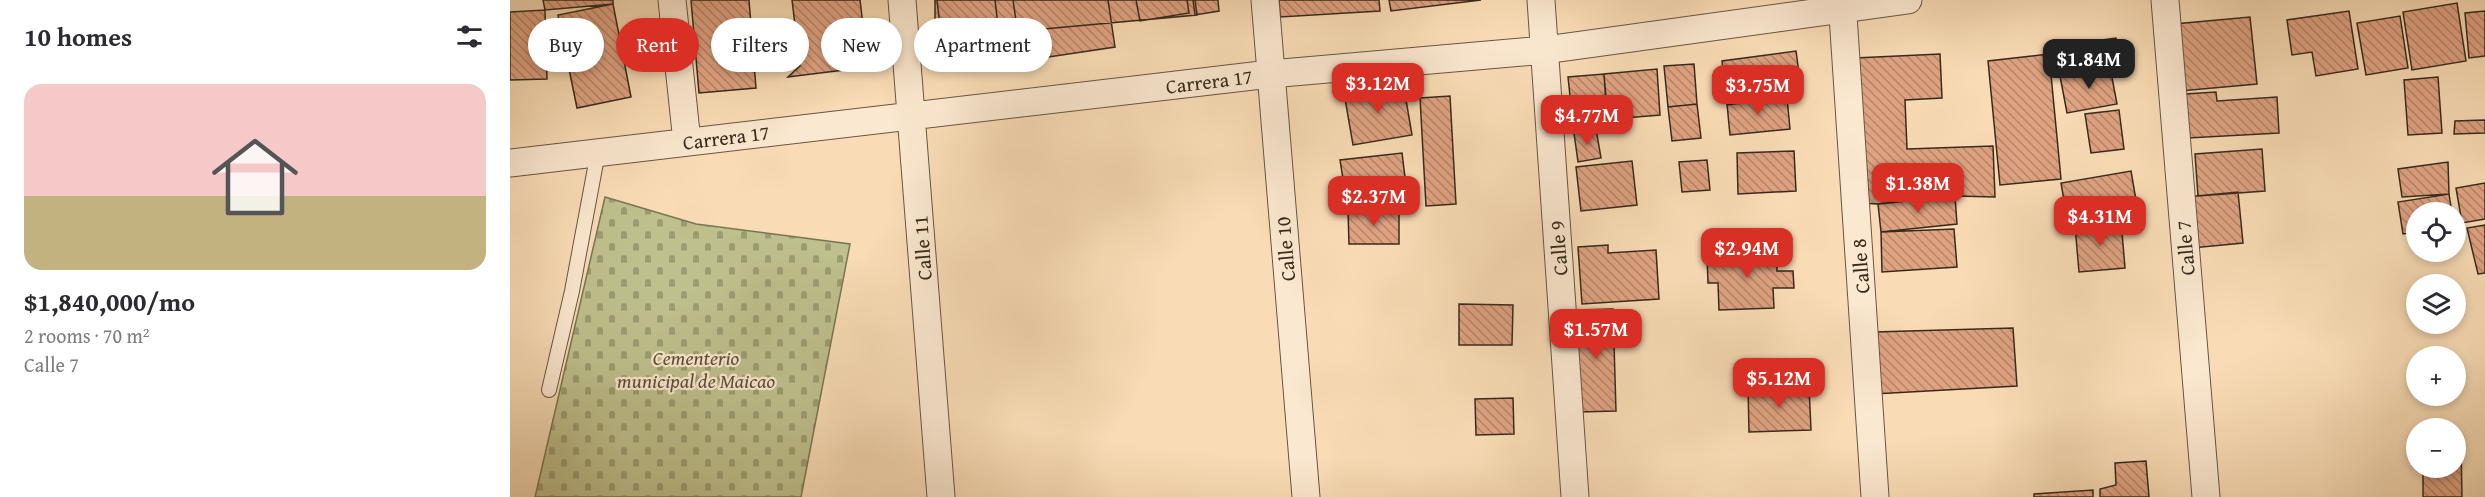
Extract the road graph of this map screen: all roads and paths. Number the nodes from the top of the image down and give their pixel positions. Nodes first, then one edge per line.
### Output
1 (672, 0) edge
2 (902, 0) edge
3 (1265, 0) edge
4 (1541, 0) edge
5 (1908, 0) edge
6 (2165, 0) edge
7 (1842, 4) edge
8 (1545, 50) junction
9 (1270, 74) junction
10 (912, 116) junction
11 (687, 142) junction
12 (598, 152) junction
13 (510, 163) edge
14 (549, 390) dead end
15 (941, 497) edge
16 (1306, 497) edge
17 (1575, 497) edge
18 (1875, 497) edge
19 (2206, 497) edge

1 - 11 street
2 - 10 street, Calle 11
3 - 9 street, Calle 10
4 - 8 street, Calle 9
5 - 7 street, Carrera 17
6 - 19 street, Calle 7
7 - 8 street, Carrera 17
7 - 18 street, Calle 8
8 - 9 street, Carrera 17
8 - 17 street, Calle 9
9 - 10 street, Carrera 17
9 - 16 street, Calle 10
10 - 11 street, Carrera 17
10 - 15 street, Calle 11
11 - 12 street, Carrera 17
12 - 13 street, Carrera 17
12 - 14 lane

